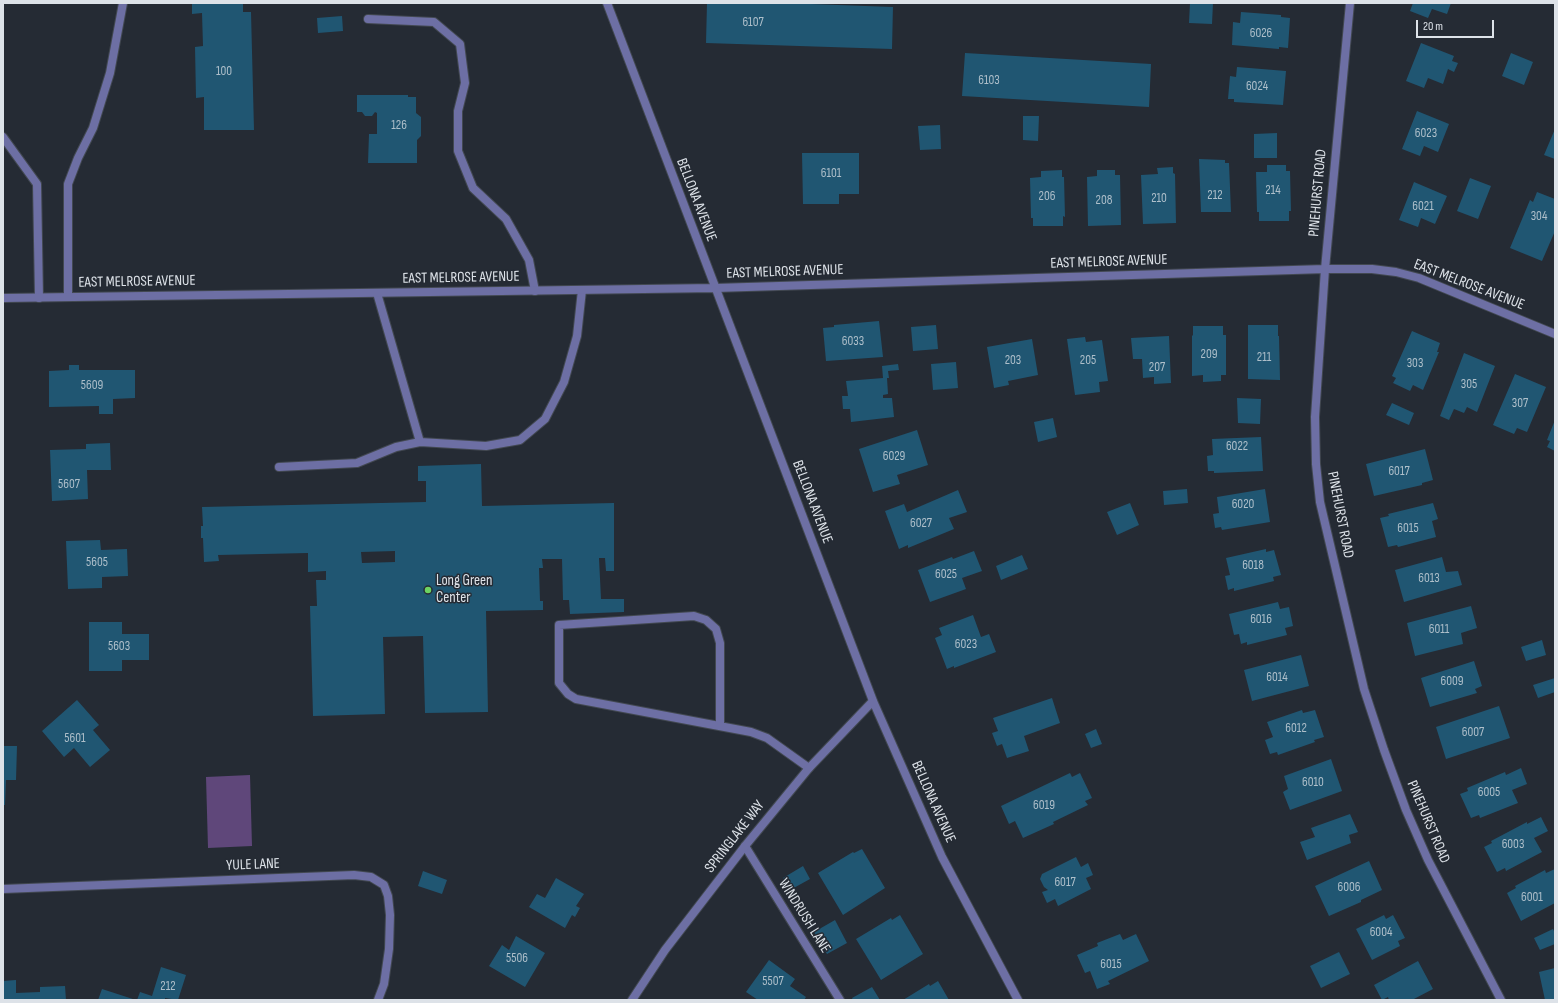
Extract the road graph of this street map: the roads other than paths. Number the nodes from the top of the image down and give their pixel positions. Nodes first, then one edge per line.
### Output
1 (123, 3) edge
2 (607, 3) edge
3 (1350, 3) edge
4 (368, 19) dead end
5 (3, 137) edge
6 (1325, 269) junction
7 (715, 288) junction
8 (582, 290) junction
9 (535, 291) junction
10 (377, 293) junction
11 (68, 297) junction
12 (3, 298) edge
13 (39, 298) junction
14 (1555, 334) edge
15 (420, 442) junction
16 (279, 467) dead end
17 (873, 701) junction
18 (720, 726) junction
19 (809, 768) junction
20 (745, 846) junction
21 (3, 889) edge
22 (378, 1000) edge
23 (632, 1000) edge
24 (840, 1000) edge
25 (1018, 1000) edge
26 (1501, 1000) edge

1 - 11 street
2 - 7 street, BELLONA AVENUE
3 - 6 street, PINEHURST ROAD
4 - 9 street
5 - 13 street
6 - 7 street, EAST MELROSE AVENUE
6 - 14 street, EAST MELROSE AVENUE
6 - 26 street, PINEHURST ROAD
7 - 8 street, EAST MELROSE AVENUE
7 - 17 street, BELLONA AVENUE
8 - 9 street, EAST MELROSE AVENUE
8 - 15 street
9 - 10 street, EAST MELROSE AVENUE
10 - 11 street, EAST MELROSE AVENUE
10 - 15 street
11 - 13 street, EAST MELROSE AVENUE
12 - 13 street, EAST MELROSE AVENUE
15 - 16 street
17 - 19 street, SPRINGLAKE WAY
17 - 25 street, BELLONA AVENUE
18 - 18 street
18 - 19 street
19 - 20 street, SPRINGLAKE WAY
20 - 23 street, SPRINGLAKE WAY
20 - 24 street, WINDRUSH LANE
21 - 22 street, YULE LANE

